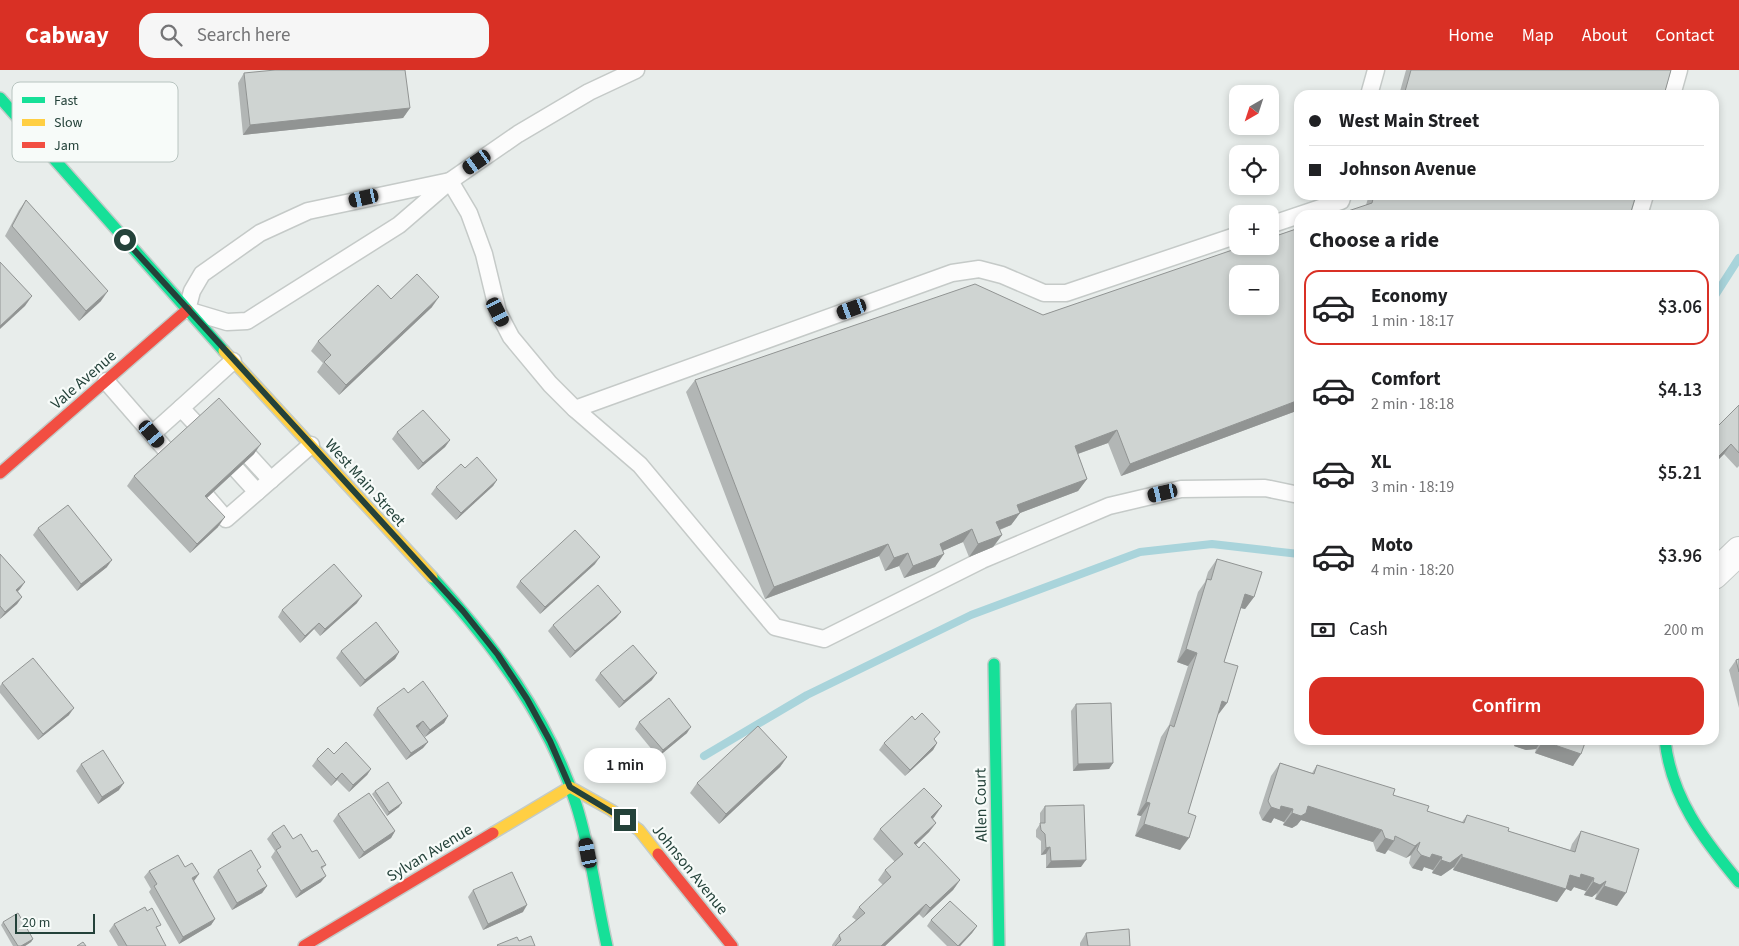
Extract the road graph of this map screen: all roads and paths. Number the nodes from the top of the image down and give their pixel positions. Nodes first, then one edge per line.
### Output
1 (636, 70) edge
2 (1376, 70) edge
3 (1679, 70) edge
4 (1370, 90) edge
5 (1673, 90) edge
6 (0, 98) edge
7 (12, 112) edge
8 (56, 162) edge
9 (450, 181) junction
10 (1341, 200) edge
11 (1313, 210) edge
12 (1294, 216) edge
13 (1279, 221) edge
14 (1229, 239) edge
15 (186, 310) junction
16 (233, 362) junction
17 (106, 381) junction
18 (181, 408) junction
19 (574, 409) junction
20 (195, 423) edge
21 (152, 434) junction
22 (311, 445) junction
23 (166, 450) edge
24 (250, 457) edge
25 (237, 470) edge
26 (0, 473) edge
27 (271, 480) junction
28 (256, 492) junction
29 (1294, 494) edge
30 (207, 497) edge
31 (1739, 551) edge
32 (1719, 570) edge
33 (994, 664) dead end
34 (1665, 745) edge
35 (570, 787) junction
36 (1739, 882) edge
37 (304, 946) edge
38 (607, 946) edge
39 (732, 946) edge
40 (999, 946) edge

1 - 9 lane
2 - 4 lane
3 - 5 lane
6 - 7 street, West Main Street
8 - 15 street, West Main Street
9 - 15 lane
9 - 15 lane
9 - 19 lane
10 - 11 lane
12 - 13 lane
14 - 19 lane
15 - 16 street, West Main Street
15 - 17 street, Vale Avenue
16 - 18 lane
16 - 22 street, West Main Street
17 - 21 lane
17 - 26 street, Vale Avenue
18 - 20 lane
18 - 21 lane
19 - 29 lane
21 - 23 lane
22 - 27 lane
22 - 35 street, West Main Street
24 - 27 lane
25 - 28 lane
27 - 28 lane
28 - 30 lane
31 - 32 street
33 - 40 street, Allen Court
34 - 36 street
35 - 37 street, Sylvan Avenue
35 - 38 street, West Main Street
35 - 39 street, Johnson Avenue

